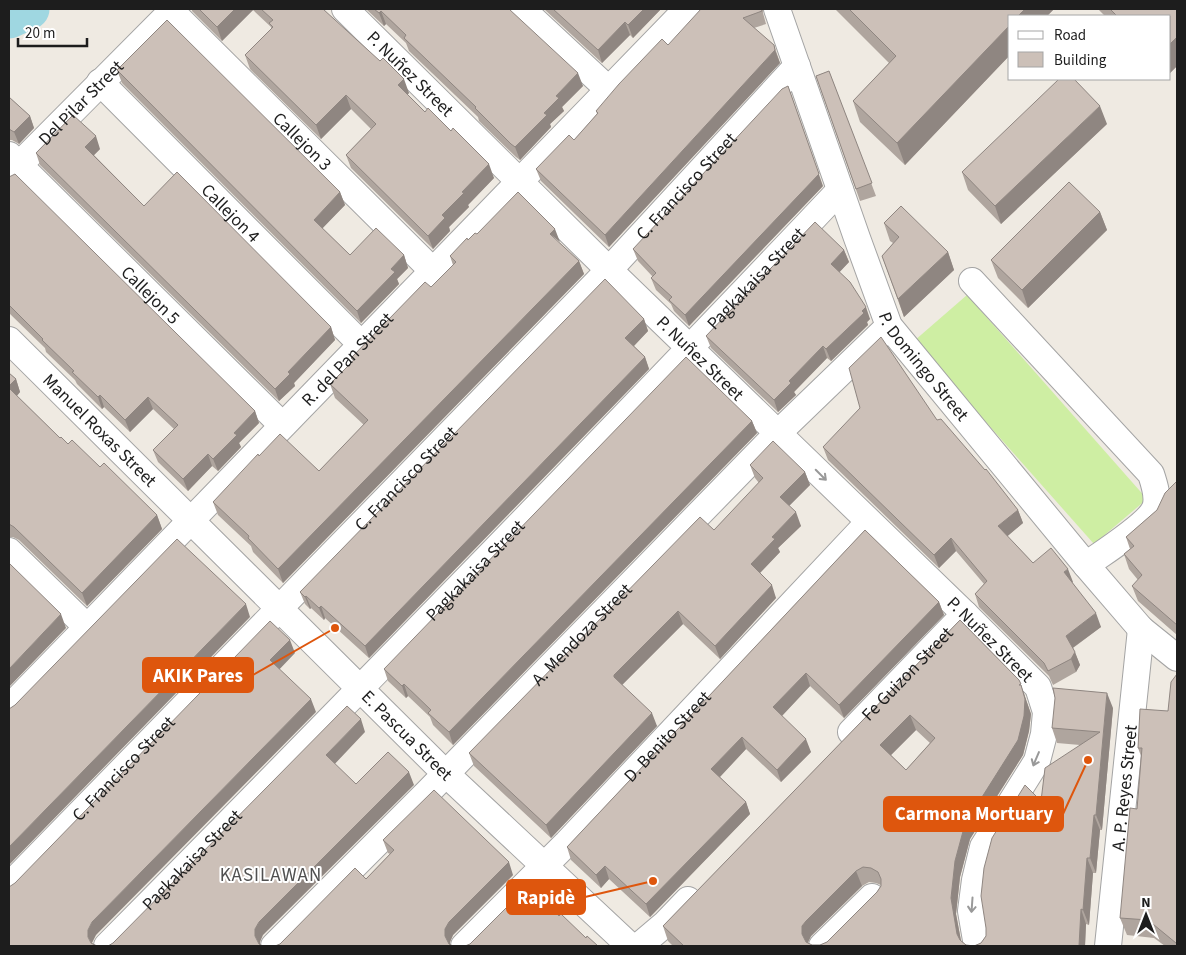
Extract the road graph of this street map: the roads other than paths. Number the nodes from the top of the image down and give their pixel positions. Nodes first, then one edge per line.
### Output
1 (344, 9) edge
2 (522, 9) edge
3 (777, 9) edge
4 (173, 10) edge
5 (684, 10) edge
6 (796, 66) junction
7 (100, 82) junction
8 (608, 89) junction
9 (12, 165) edge
10 (518, 182) junction
11 (840, 190) junction
12 (432, 270) junction
13 (609, 270) junction
14 (972, 281) dead end
15 (889, 326) junction
16 (9, 340) edge
17 (361, 344) junction
18 (690, 348) junction
19 (282, 425) junction
20 (778, 433) junction
21 (190, 520) junction
22 (869, 522) junction
23 (9, 551) edge
24 (1086, 565) junction
25 (279, 608) junction
26 (965, 614) junction
27 (87, 627) junction
28 (1141, 629) junction
29 (1177, 658) edge
30 (360, 689) junction
31 (9, 708) edge
32 (836, 748) edge
33 (445, 773) junction
34 (544, 865) junction
35 (706, 882) edge
36 (9, 886) edge
37 (872, 897) edge
38 (107, 946) edge
39 (274, 946) edge
40 (464, 946) edge
41 (630, 946) edge
42 (639, 946) edge
43 (822, 946) edge
44 (977, 946) edge
45 (1108, 946) edge

1 - 10 street, P. Nuñez Street
2 - 8 street
3 - 6 street, P. Domingo Street
4 - 7 street, Del Pilar Street
4 - 12 street, Callejon 3
5 - 8 street, R. del Pan Street
6 - 11 street, P. Domingo Street
6 - 13 street, C. Francisco Street
7 - 9 street, Del Pilar Street
7 - 17 street, Callejon 4
8 - 10 street, R. del Pan Street
9 - 19 street, Callejon 5
10 - 12 street, R. del Pan Street
10 - 13 street, P. Nuñez Street
11 - 15 street, P. Domingo Street
11 - 18 street, Pagkakaisa Street
12 - 17 street, R. del Pan Street
13 - 18 street, P. Nuñez Street
13 - 25 street, C. Francisco Street
14 - 24 street
15 - 20 street, A. Mendoza Street
15 - 24 street, P. Domingo Street
16 - 21 street, Manuel Roxas Street
17 - 19 street, R. del Pan Street
18 - 20 street, P. Nuñez Street
18 - 30 street, Pagkakaisa Street
19 - 21 street, R. del Pan Street
20 -> 22 street, P. Nuñez Street
20 - 33 street, A. Mendoza Street
21 - 25 street, E. Pascua Street
21 - 27 street, R. del Pan Street
22 - 26 street, P. Nuñez Street
22 - 34 street, D. Benito Street
23 - 27 street
24 - 28 street, P. Domingo Street
25 - 30 street, E. Pascua Street
25 - 36 street, C. Francisco Street
26 - 32 street, Fe Guizon Street
26 -> 44 street, P. Nuñez Street
27 - 31 street, R. del Pan Street
28 - 29 street, P. Domingo Street
28 - 45 street, A. P. Reyes Street
30 - 33 street, E. Pascua Street
30 - 38 street, Pagkakaisa Street
33 - 34 street, E. Pascua Street
33 - 39 street, A. Mendoza Street
34 - 40 street, D. Benito Street
34 - 41 street, E. Pascua Street
35 - 42 street
37 - 43 street

